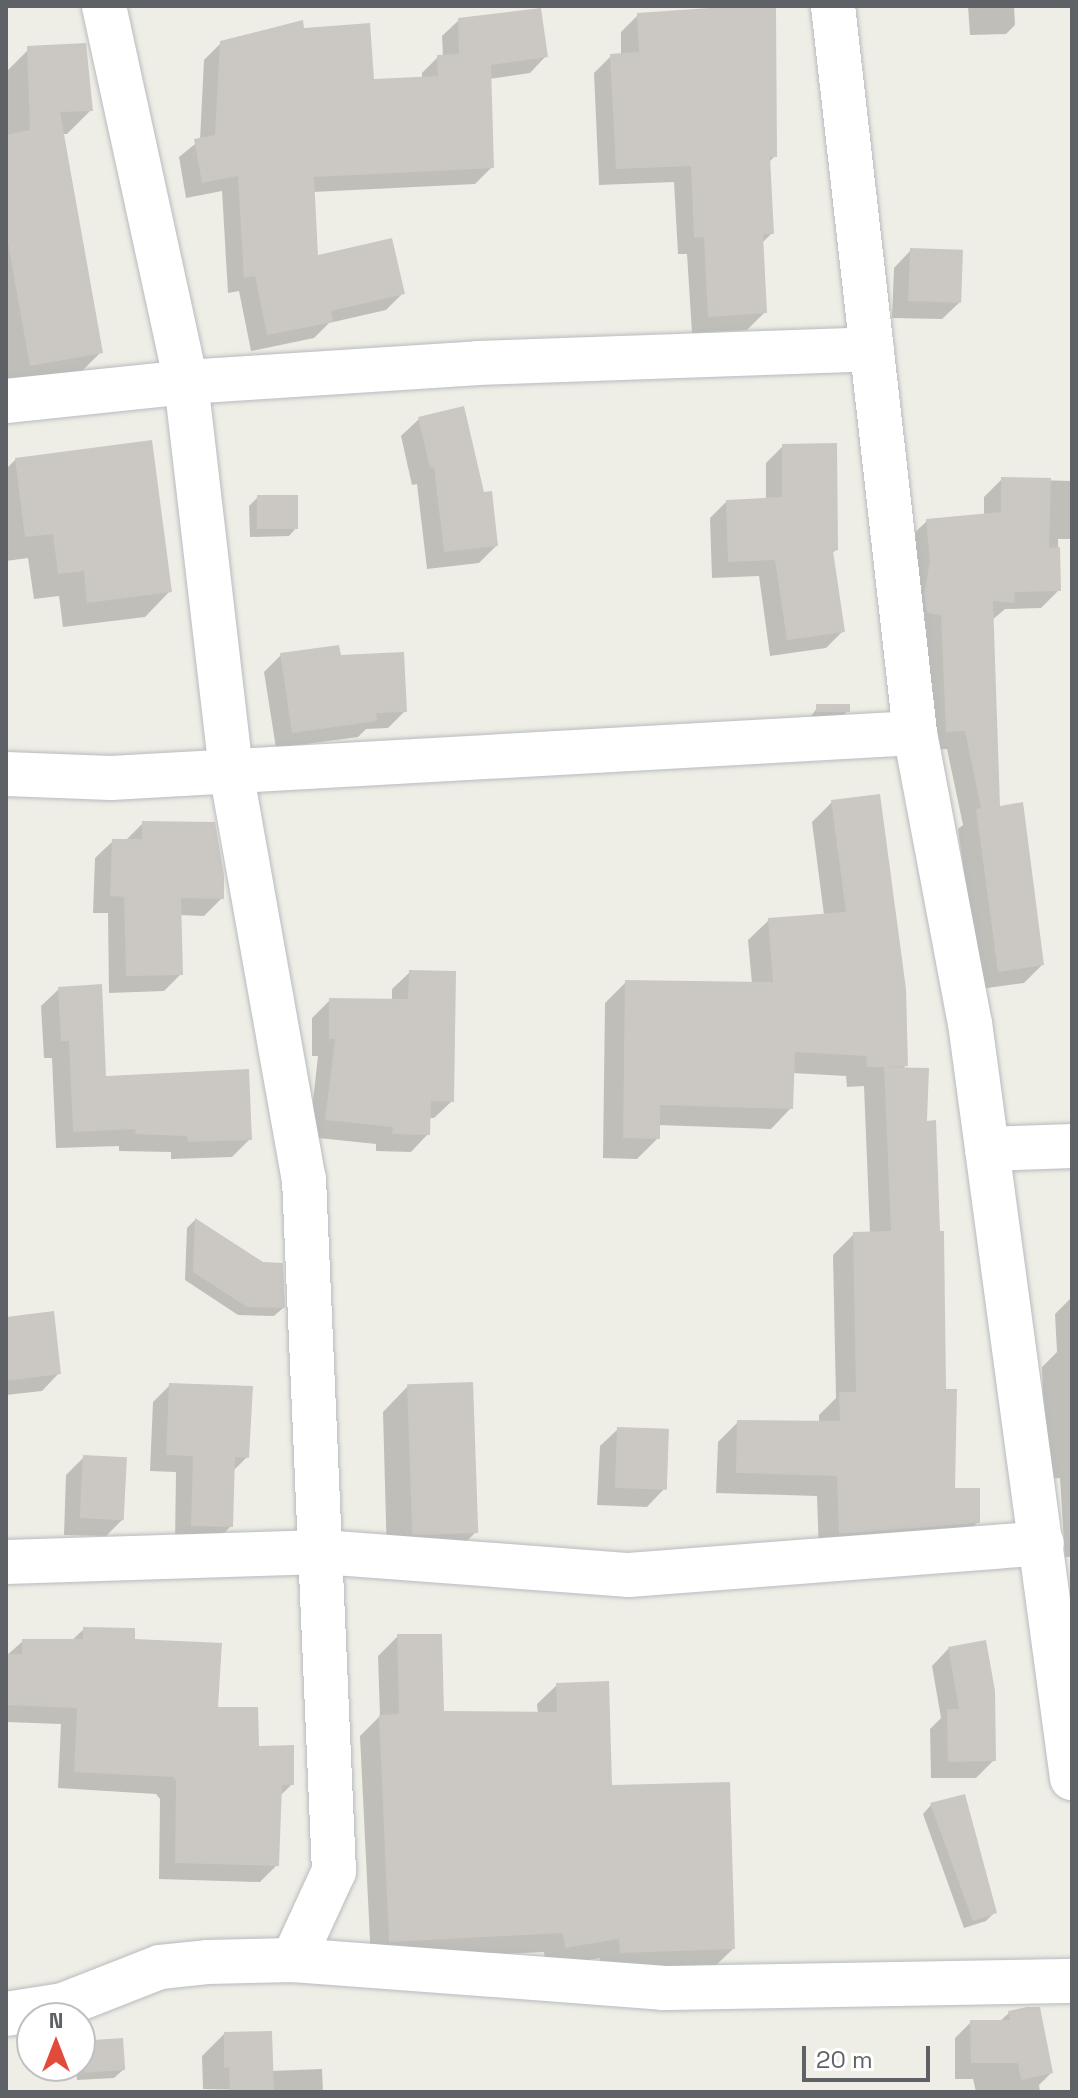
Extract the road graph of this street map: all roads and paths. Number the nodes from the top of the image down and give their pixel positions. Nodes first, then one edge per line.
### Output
1 (104, 6) edge
2 (833, 6) edge
3 (872, 349) junction
4 (186, 382) junction
5 (6, 401) edge
6 (915, 733) junction
7 (231, 771) junction
8 (6, 774) edge
9 (1072, 1146) edge
10 (987, 1149) junction
11 (1042, 1543) junction
12 (322, 1552) junction
13 (6, 1562) edge
14 (1072, 1778) edge
15 (293, 1960) junction
16 (1072, 1981) edge
17 (6, 2014) edge

1 - 4 street
2 - 3 street
3 - 4 street
3 - 6 street
4 - 5 street
4 - 7 street
6 - 7 street
6 - 10 street
7 - 8 street
7 - 12 street
9 - 10 street
10 - 11 street
11 - 12 street
11 - 14 street
12 - 13 street
12 - 15 street
15 - 16 street
15 - 17 street

